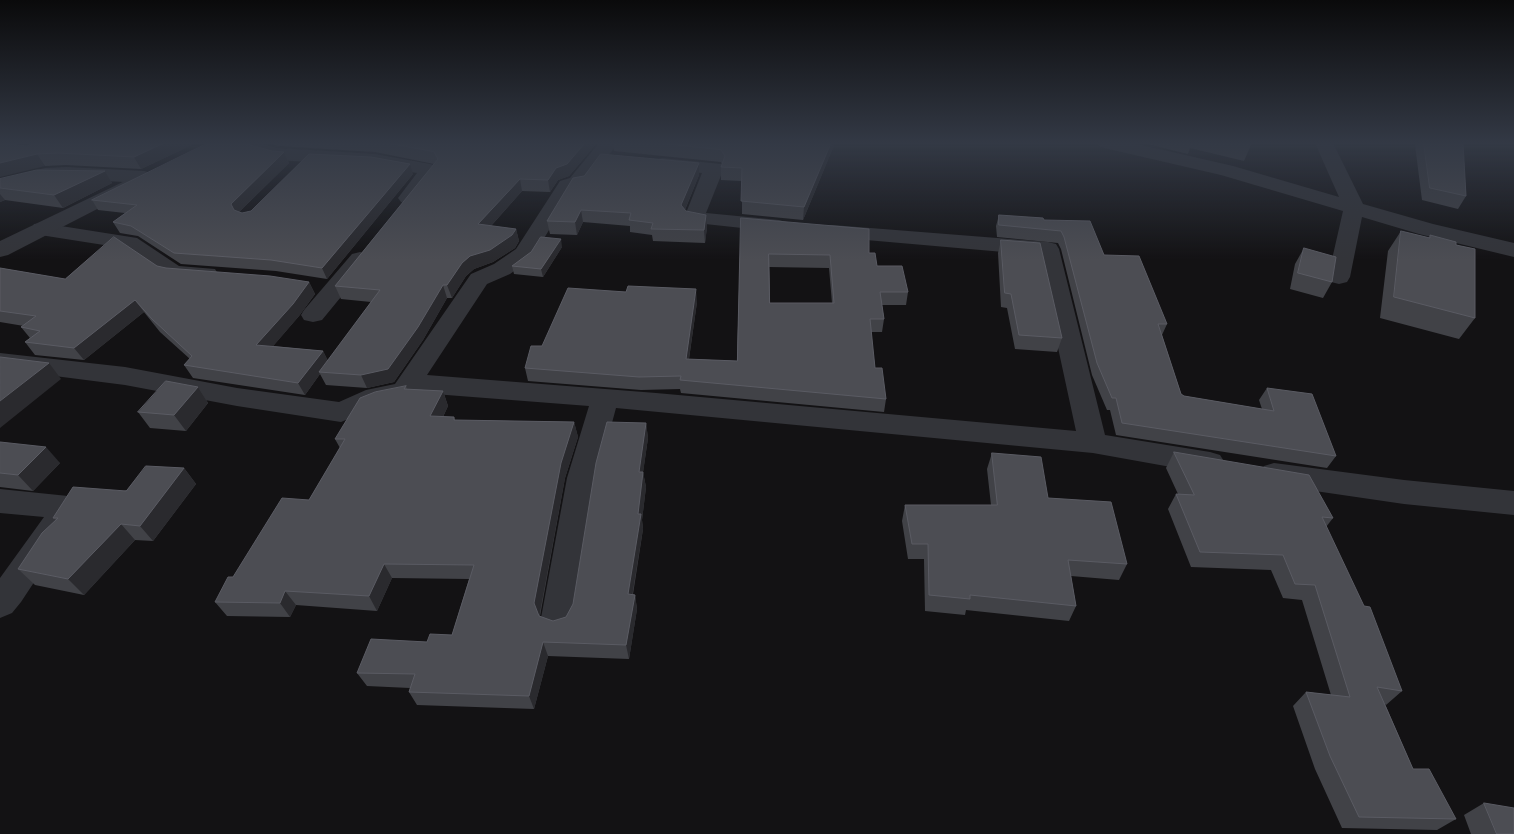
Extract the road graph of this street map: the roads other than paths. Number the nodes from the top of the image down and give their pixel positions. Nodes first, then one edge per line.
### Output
1 (13, 182) edge
2 (136, 182) edge
3 (421, 182) edge
4 (578, 182) edge
5 (708, 182) edge
6 (1268, 182) edge
7 (1342, 182) edge
8 (0, 185) edge
9 (1354, 206) junction
10 (396, 214) edge
11 (42, 229) junction
12 (373, 243) edge
13 (0, 250) edge
14 (1514, 250) edge
15 (230, 276) edge
16 (1339, 278) dead end
17 (313, 316) dead end
18 (0, 361) edge
19 (408, 382) junction
20 (604, 398) junction
21 (1092, 443) junction
22 (0, 501) edge
23 (1514, 503) edge
24 (0, 603) edge
25 (558, 618) edge

1 - 8 street
2 - 11 street
3 - 10 street
4 - 19 street
5 - 21 street
6 - 9 street
7 - 9 street
9 - 14 street
9 - 16 street
11 - 13 street
11 - 15 street
12 - 17 street
18 - 19 street
19 - 20 street
20 - 21 street
20 - 25 street
21 - 23 street
22 - 24 street

